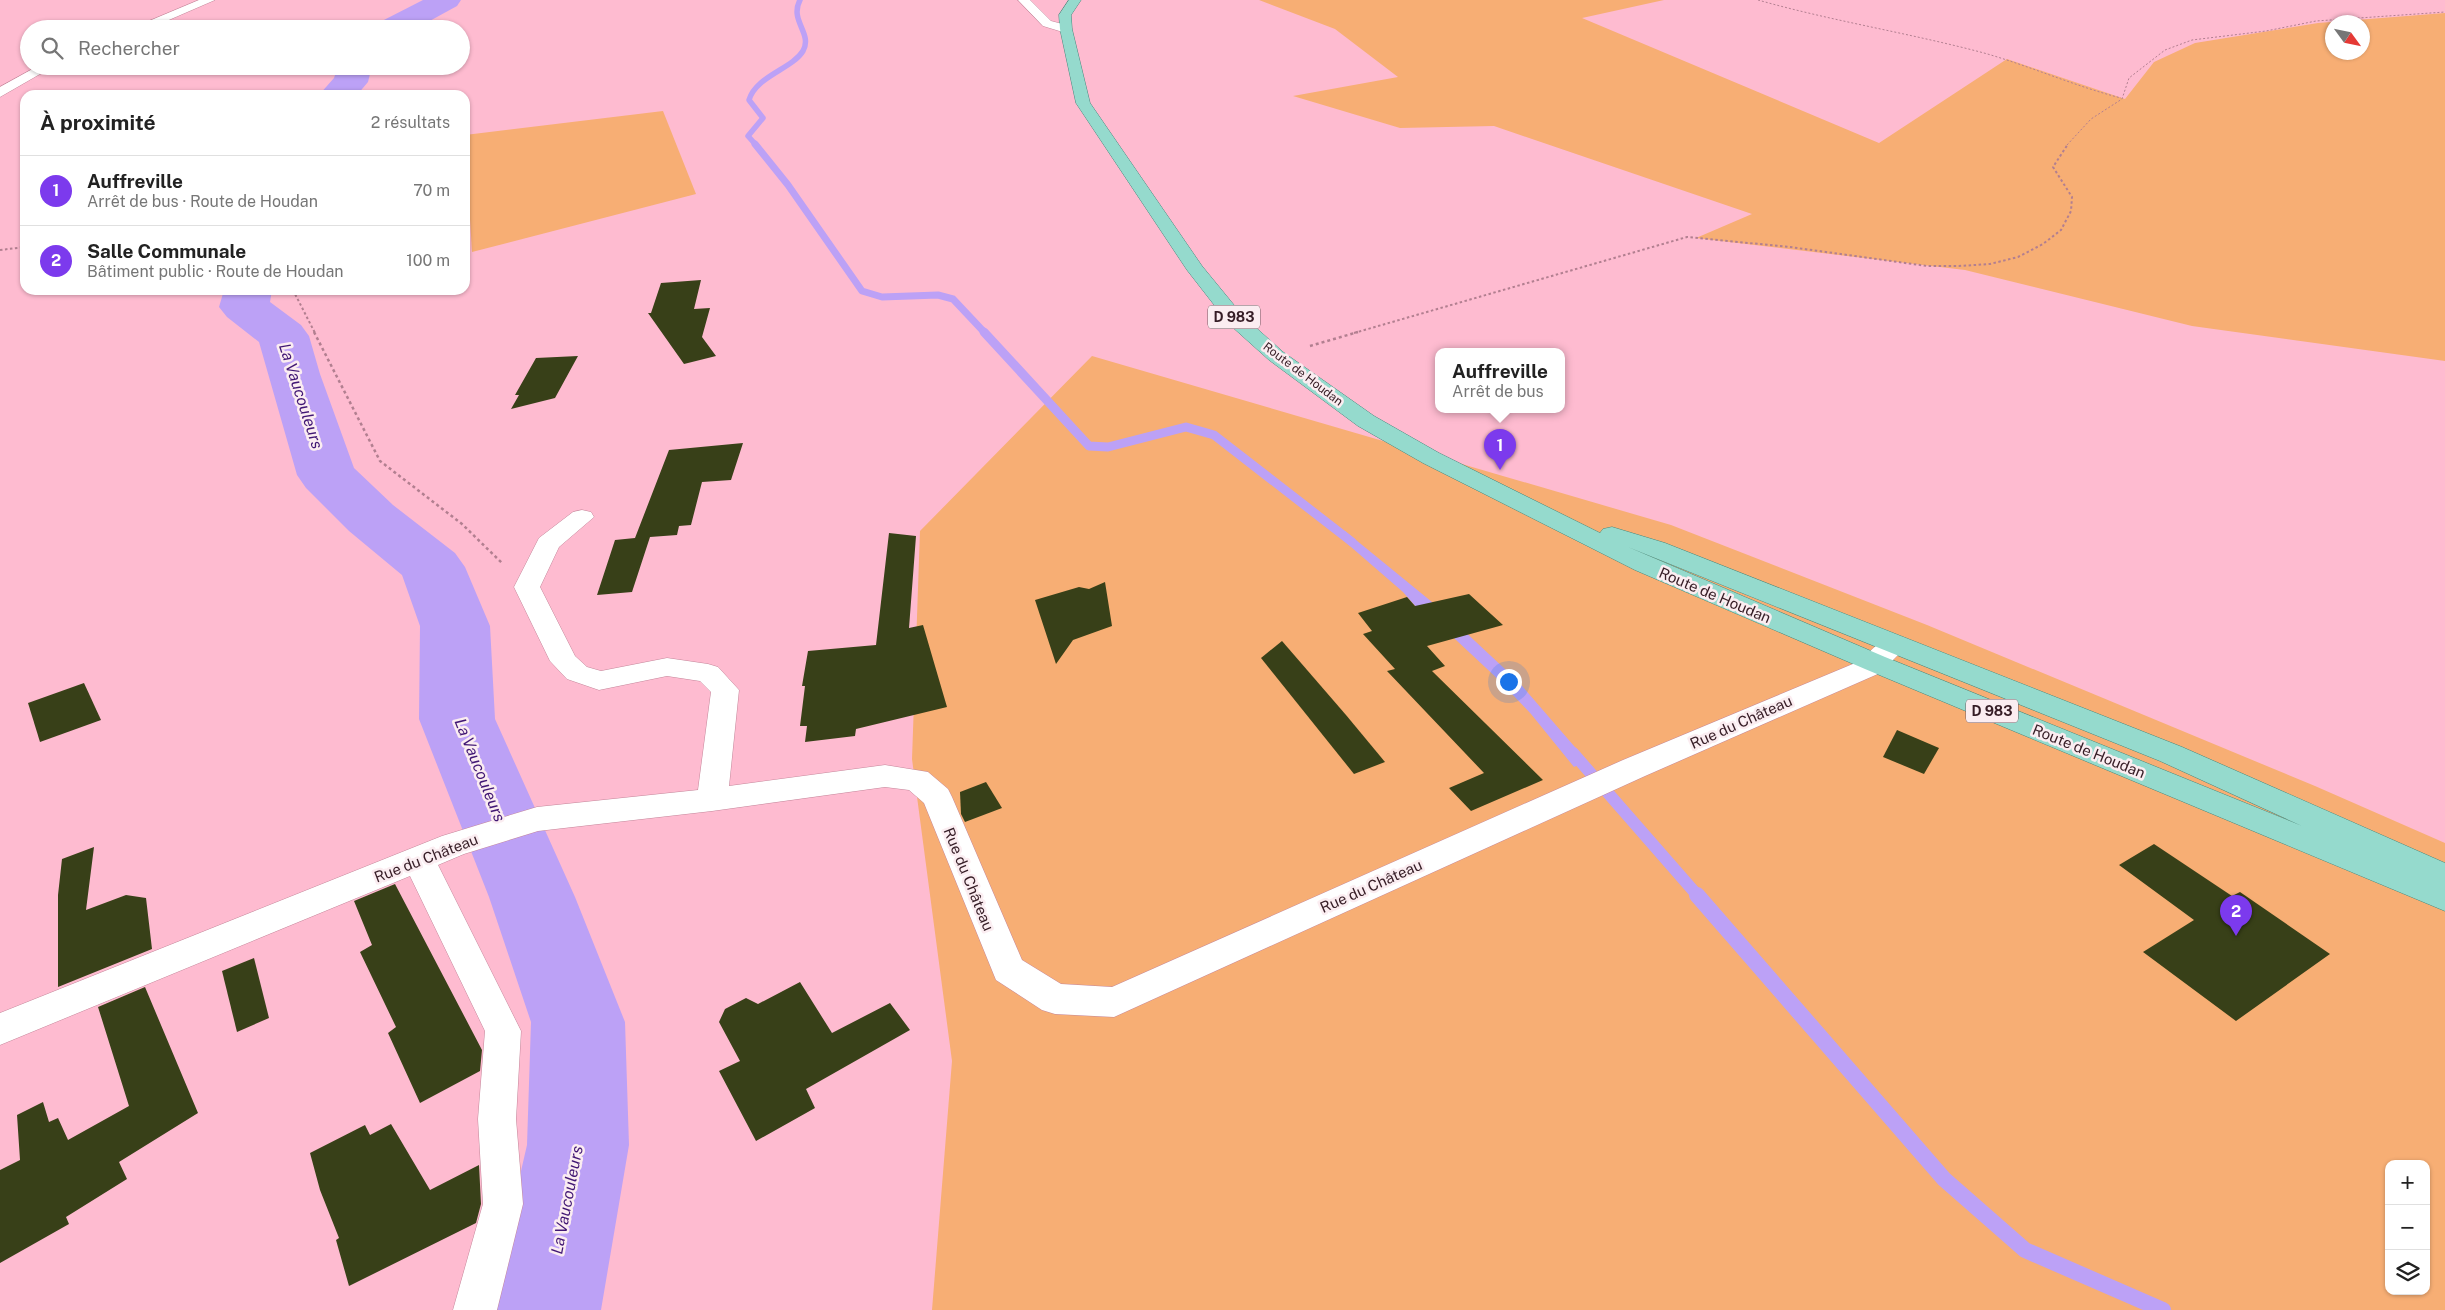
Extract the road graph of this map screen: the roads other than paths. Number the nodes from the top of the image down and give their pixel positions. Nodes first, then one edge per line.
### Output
1 (209, 0) edge
2 (1024, 0) edge
3 (1075, 0) edge
4 (159, 20) edge
5 (1066, 29) junction
6 (32, 75) edge
7 (0, 93) edge
8 (1544, 513) junction
9 (582, 517) dead end
10 (1895, 644) junction
11 (1875, 664) junction
12 (712, 800) junction
13 (419, 860) junction
14 (2445, 877) edge
15 (2445, 898) edge
16 (0, 1029) edge
17 (475, 1310) edge

1 - 4 street
2 - 5 street
3 - 5 main road, Route de Houdan / D 983
5 - 8 main road, Route de Houdan / D 983
6 - 7 street
8 - 10 main road, Route de Houdan / D 983
8 - 11 main road, Route de Houdan / D 983
9 - 12 street
10 - 11 street, Rue du Château
10 - 14 main road, Route de Houdan / D 983
11 - 12 street, Rue du Château
11 - 15 main road, Route de Houdan / D 983
12 - 13 street, Rue du Château
13 - 16 street, Rue du Château
13 - 17 street

